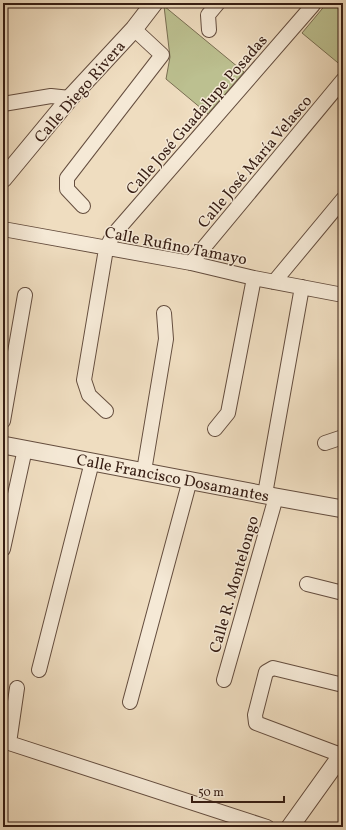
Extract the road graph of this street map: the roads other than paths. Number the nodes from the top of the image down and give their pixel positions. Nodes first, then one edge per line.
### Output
1 (154, 3) edge
2 (218, 3) edge
3 (312, 3) edge
4 (134, 29) junction
5 (209, 30) dead end
6 (343, 80) edge
7 (70, 98) junction
8 (3, 104) edge
9 (3, 179) edge
10 (343, 199) edge
11 (83, 206) dead end
12 (3, 229) edge
13 (106, 249) junction
14 (191, 263) junction
15 (254, 278) junction
16 (274, 282) junction
17 (302, 287) junction
18 (25, 295) dead end
19 (343, 295) edge
20 (164, 313) dead end
21 (106, 411) dead end
22 (3, 421) edge
23 (215, 429) dead end
24 (343, 437) edge
25 (325, 443) dead end
26 (3, 445) edge
27 (25, 449) junction
28 (92, 462) junction
29 (144, 471) junction
30 (190, 480) junction
31 (270, 496) junction
32 (343, 509) edge
33 (3, 548) edge
34 (307, 584) dead end
35 (343, 593) edge
36 (39, 670) dead end
37 (224, 680) dead end
38 (343, 685) edge
39 (17, 688) dead end
40 (130, 702) dead end
41 (6, 742) edge
42 (342, 754) edge
43 (267, 827) edge
44 (290, 827) edge

1 - 4 street, Calle Diego Rivera
2 - 5 street
3 - 13 street, Calle José Guadalupe Posadas
4 - 7 street, Calle Diego Rivera
4 - 11 street
6 - 14 street, Calle José María Velasco
7 - 8 street
7 - 9 street, Calle Diego Rivera
10 - 16 street
12 - 13 street, Calle Rufino Tamayo
13 - 14 street, Calle Rufino Tamayo
13 - 21 street
14 - 15 street, Calle Rufino Tamayo
15 - 16 street, Calle Rufino Tamayo
15 - 23 street
16 - 17 street, Calle Rufino Tamayo
17 - 19 street, Calle Rufino Tamayo
17 - 31 street, Calle R. Montelongo
18 - 22 street
20 - 29 street
24 - 25 street
26 - 27 street, Calle Francisco Dosamantes
27 - 28 street, Calle Francisco Dosamantes
27 - 33 street
28 - 29 street, Calle Francisco Dosamantes
28 - 36 street
29 - 30 street, Calle Francisco Dosamantes
30 - 31 street, Calle Francisco Dosamantes
30 - 40 street
31 - 32 street, Calle Francisco Dosamantes
31 - 37 street, Calle R. Montelongo
34 - 35 street
38 - 42 street
39 - 41 street
41 - 43 street
42 - 44 street

